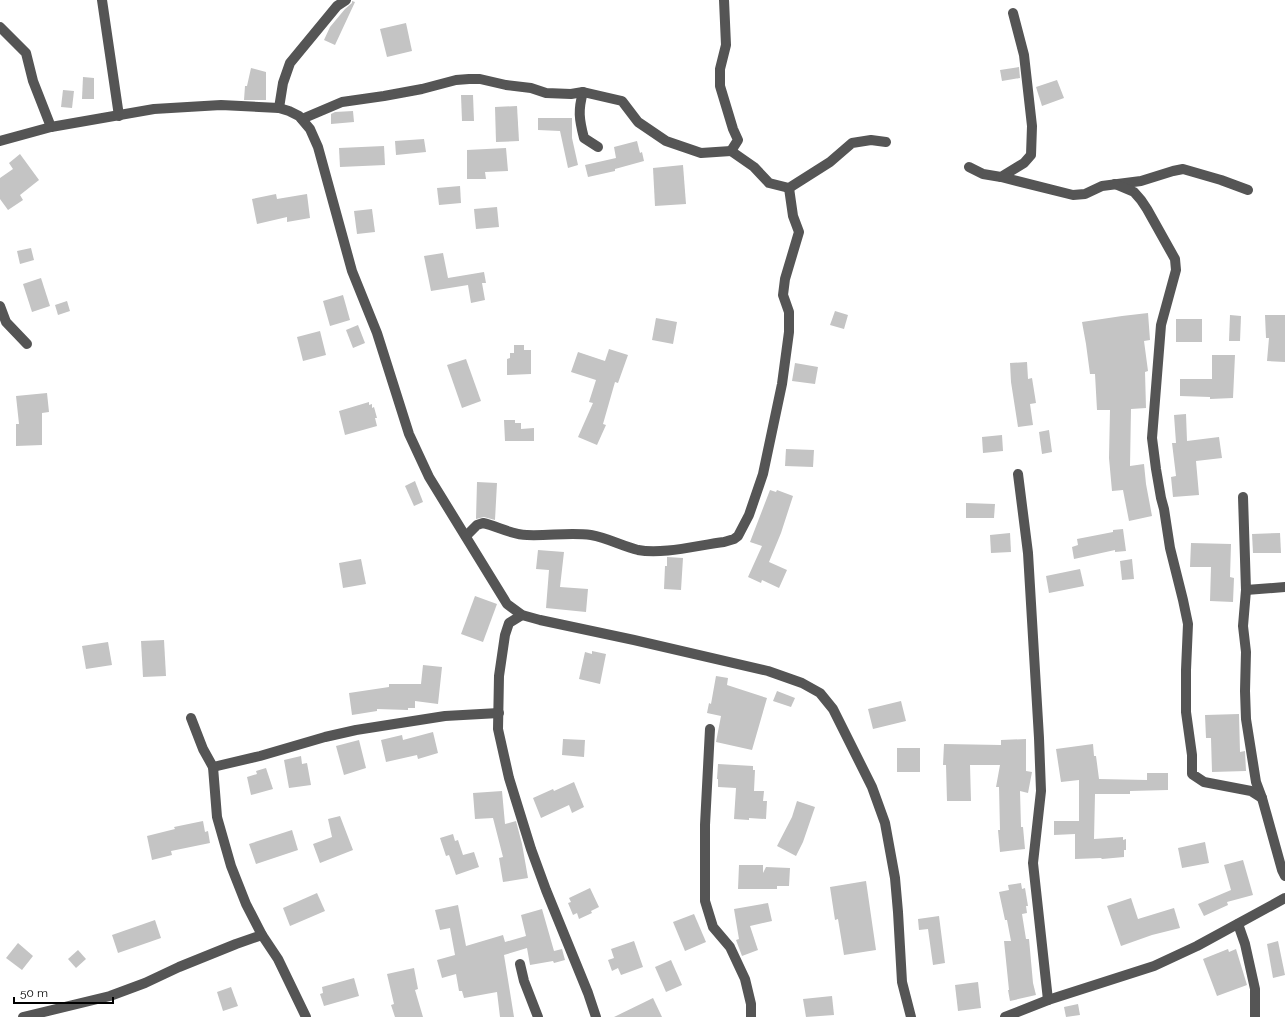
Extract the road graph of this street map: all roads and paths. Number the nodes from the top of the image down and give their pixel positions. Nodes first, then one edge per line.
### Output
1 (102, 0) edge
2 (346, 0) edge
3 (724, 0) edge
4 (1013, 13) dead end
5 (0, 27) edge
6 (583, 92) junction
7 (279, 108) junction
8 (119, 116) junction
9 (302, 119) junction
10 (50, 127) junction
11 (0, 141) edge
12 (886, 142) dead end
13 (598, 147) dead end
14 (731, 151) junction
15 (969, 168) dead end
16 (1001, 177) junction
17 (1115, 184) junction
18 (789, 188) junction
19 (1248, 190) dead end
20 (0, 306) edge
21 (27, 344) dead end
22 (1018, 474) dead end
23 (1243, 497) dead end
24 (466, 536) junction
25 (1285, 587) edge
26 (1246, 590) junction
27 (522, 615) junction
28 (499, 713) junction
29 (191, 718) dead end
30 (710, 729) dead end
31 (213, 768) junction
32 (1262, 798) junction
33 (1285, 876) edge
34 (1285, 898) edge
35 (1238, 924) junction
36 (262, 935) junction
37 (520, 964) dead end
38 (1048, 1000) junction
39 (23, 1017) edge
40 (306, 1017) edge
41 (538, 1017) edge
42 (596, 1017) edge
43 (751, 1017) edge
44 (911, 1017) edge
45 (1005, 1017) edge
46 (1255, 1017) edge

1 - 8 street
2 - 7 street
3 - 14 street
4 - 16 street
5 - 10 street
6 - 9 street
6 - 13 street
6 - 14 street
7 - 8 street
7 - 9 street
8 - 10 street
9 - 24 street
10 - 11 street
12 - 18 street
14 - 18 street
15 - 16 street
16 - 17 street
17 - 19 street
17 - 32 street
18 - 24 street
20 - 21 street
22 - 38 street
23 - 26 street
24 - 27 street
25 - 26 street
26 - 32 street
27 - 28 street
27 - 44 street
28 - 31 street
28 - 42 street
29 - 31 street
30 - 43 street
31 - 36 street
32 - 33 street
34 - 35 street
35 - 38 street
35 - 46 street
36 - 39 street
36 - 40 street
37 - 41 street
38 - 45 street

